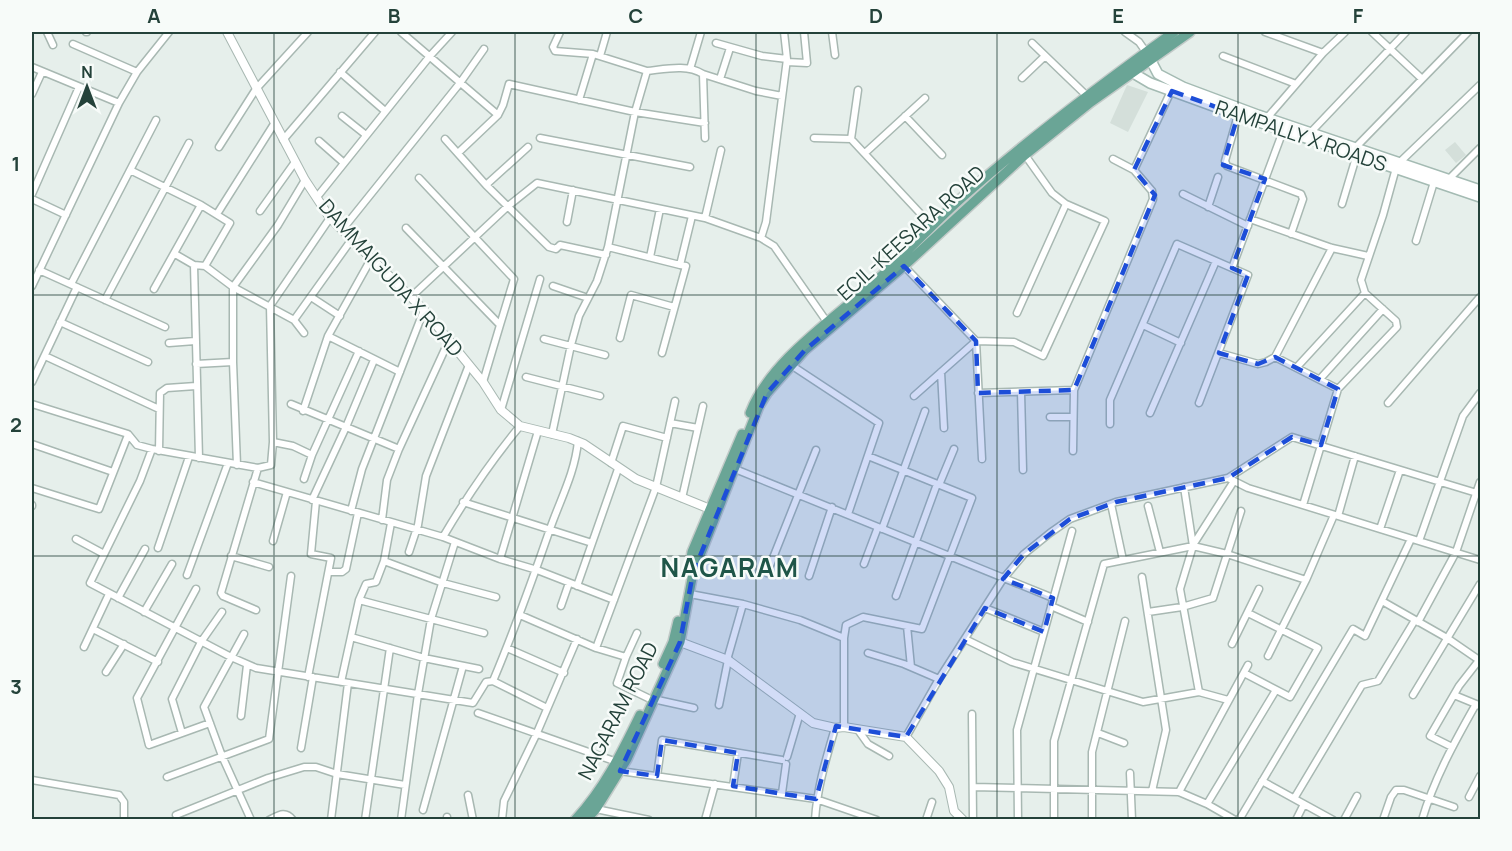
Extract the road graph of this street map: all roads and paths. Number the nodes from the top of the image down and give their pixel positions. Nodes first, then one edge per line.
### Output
1 (46, 32) edge
2 (166, 32) edge
3 (227, 32) edge
4 (308, 32) edge
5 (375, 32) edge
6 (401, 32) edge
7 (452, 32) edge
8 (560, 32) edge
9 (607, 32) edge
10 (700, 32) edge
11 (784, 32) edge
12 (804, 32) edge
13 (832, 32) edge
14 (1125, 32) edge
15 (1174, 32) edge
16 (1190, 32) edge
17 (1265, 32) edge
18 (1346, 32) edge
19 (1372, 32) edge
20 (1406, 32) edge
21 (1468, 32) edge
22 (716, 43) dead end
23 (1032, 43) dead end
24 (73, 44) dead end
25 (53, 45) dead end
26 (730, 48) junction
27 (1390, 48) junction
28 (484, 49) dead end
29 (1323, 53) junction
30 (596, 55) junction
31 (835, 55) dead end
32 (1148, 55) junction
33 (430, 56) junction
34 (1045, 56) junction
35 (1223, 56) dead end
36 (787, 60) junction
37 (32, 67) edge
38 (690, 69) junction
39 (1128, 70) junction
40 (647, 71) junction
41 (42, 72) junction
42 (137, 72) junction
43 (340, 72) junction
44 (703, 74) junction
45 (1022, 78) dead end
46 (1421, 78) junction
47 (720, 79) junction
48 (459, 83) junction
49 (1296, 84) junction
50 (1480, 85) edge
51 (79, 87) junction
52 (1173, 87) junction
53 (256, 89) junction
54 (858, 90) dead end
55 (32, 94) edge
56 (782, 96) junction
57 (1087, 96) junction
58 (925, 98) dead end
59 (579, 100) junction
60 (119, 103) junction
61 (385, 111) junction
62 (635, 112) junction
63 (498, 115) junction
64 (1238, 115) junction
65 (342, 116) dead end
66 (905, 116) junction
67 (1267, 118) junction
68 (156, 120) dead end
69 (705, 123) junction
70 (274, 124) junction
71 (1283, 131) junction
72 (1311, 132) junction
73 (366, 135) junction
74 (540, 138) dead end
75 (705, 138) dead end
76 (814, 138) dead end
77 (445, 139) dead end
78 (851, 139) junction
79 (283, 140) junction
80 (319, 141) dead end
81 (189, 143) dead end
82 (219, 147) dead end
83 (528, 147) dead end
84 (1480, 148) edge
85 (721, 150) dead end
86 (1357, 151) junction
87 (458, 153) junction
88 (864, 153) junction
89 (628, 154) junction
90 (942, 155) dead end
91 (1025, 155) junction
92 (1113, 159) dead end
93 (295, 162) junction
94 (344, 162) junction
95 (1398, 165) junction
96 (690, 167) dead end
97 (130, 170) junction
98 (1134, 170) junction
99 (1218, 177) dead end
100 (419, 178) dead end
101 (1265, 179) junction
102 (1449, 179) junction
103 (305, 180) junction
104 (1434, 182) junction
105 (486, 185) junction
106 (166, 187) junction
107 (573, 190) junction
108 (1480, 190) edge
109 (32, 194) edge
110 (1183, 194) dead end
111 (316, 197) junction
112 (1480, 197) edge
113 (32, 199) edge
114 (618, 200) junction
115 (1066, 204) junction
116 (1342, 204) dead end
117 (201, 206) junction
118 (507, 207) junction
119 (1208, 207) junction
120 (660, 209) junction
121 (260, 211) dead end
122 (217, 214) junction
123 (66, 215) junction
124 (692, 216) junction
125 (330, 218) junction
126 (705, 218) junction
127 (567, 222) dead end
128 (1249, 223) junction
129 (932, 226) junction
130 (406, 228) dead end
131 (342, 230) junction
132 (1292, 234) junction
133 (476, 236) junction
134 (760, 238) junction
135 (352, 239) junction
136 (1416, 241) dead end
137 (608, 247) junction
138 (1332, 248) junction
139 (175, 254) junction
140 (606, 255) junction
141 (1368, 256) junction
142 (650, 257) junction
143 (371, 259) junction
144 (1216, 261) junction
145 (680, 265) junction
146 (194, 266) junction
147 (205, 266) junction
148 (445, 266) junction
149 (904, 266) junction
150 (1232, 268) junction
151 (39, 270) junction
152 (540, 279) dead end
153 (32, 286) edge
154 (74, 286) junction
155 (553, 286) dead end
156 (233, 287) junction
157 (154, 290) dead end
158 (869, 291) junction
159 (1365, 293) junction
160 (311, 297) junction
161 (411, 297) junction
162 (1480, 297) edge
163 (588, 298) junction
164 (105, 300) junction
165 (270, 306) junction
166 (674, 308) junction
167 (1383, 309) junction
168 (424, 310) junction
169 (1017, 313) dead end
170 (340, 316) junction
171 (294, 321) junction
172 (60, 322) junction
173 (826, 322) junction
174 (500, 325) junction
175 (1143, 325) junction
176 (165, 327) dead end
177 (304, 333) dead end
178 (328, 336) junction
179 (620, 338) dead end
180 (544, 339) dead end
181 (195, 341) junction
182 (976, 341) junction
183 (451, 342) junction
184 (169, 343) dead end
185 (1181, 343) junction
186 (571, 345) junction
187 (359, 351) junction
188 (662, 353) dead end
189 (1219, 353) junction
190 (605, 355) dead end
191 (45, 356) junction
192 (1275, 357) junction
193 (374, 360) junction
194 (148, 362) dead end
195 (232, 362) junction
196 (196, 364) junction
197 (470, 365) junction
198 (791, 365) junction
199 (1297, 368) junction
200 (400, 372) junction
201 (941, 372) junction
202 (526, 377) dead end
203 (1320, 379) junction
204 (32, 382) edge
205 (483, 382) junction
206 (563, 385) junction
207 (196, 386) junction
208 (1338, 389) junction
209 (1074, 390) junction
210 (1021, 392) junction
211 (978, 393) junction
212 (1480, 393) edge
213 (600, 396) dead end
214 (914, 396) dead end
215 (675, 401) dead end
216 (1198, 403) dead end
217 (1388, 403) dead end
218 (32, 404) edge
219 (291, 404) dead end
220 (703, 406) dead end
221 (159, 409) junction
222 (501, 410) junction
223 (303, 411) junction
224 (925, 411) dead end
225 (1150, 413) dead end
226 (1050, 417) dead end
227 (1073, 417) junction
228 (329, 421) junction
229 (670, 423) junction
230 (1110, 424) dead end
231 (520, 426) junction
232 (346, 427) junction
233 (698, 428) junction
234 (944, 428) dead end
235 (538, 431) junction
236 (128, 434) junction
237 (552, 434) junction
238 (374, 438) junction
239 (667, 438) junction
240 (578, 441) junction
241 (273, 442) junction
242 (32, 444) edge
243 (1321, 445) junction
244 (399, 449) junction
245 (954, 449) dead end
246 (156, 450) junction
247 (816, 450) dead end
248 (1073, 450) dead end
249 (312, 455) junction
250 (868, 456) junction
251 (1355, 456) junction
252 (189, 457) junction
253 (199, 458) junction
254 (982, 459) dead end
255 (228, 463) junction
256 (611, 463) junction
257 (237, 465) junction
258 (258, 468) junction
259 (618, 469) junction
260 (735, 469) junction
261 (903, 470) junction
262 (1023, 470) dead end
263 (1400, 470) junction
264 (113, 472) junction
265 (1228, 478) junction
266 (304, 479) dead end
267 (1234, 481) junction
268 (254, 482) junction
269 (1480, 482) edge
270 (1442, 483) junction
271 (938, 484) junction
272 (656, 487) junction
273 (1184, 487) junction
274 (32, 488) edge
275 (287, 492) junction
276 (1478, 493) edge
277 (798, 496) junction
278 (682, 498) junction
279 (314, 500) junction
280 (463, 502) junction
281 (1111, 504) junction
282 (1303, 505) junction
283 (1148, 506) dead end
284 (832, 507) junction
285 (713, 510) junction
286 (1241, 511) dead end
287 (355, 512) junction
288 (848, 514) junction
289 (1336, 515) junction
290 (514, 518) junction
291 (382, 520) junction
292 (391, 523) junction
293 (550, 528) junction
294 (880, 528) junction
295 (1380, 529) junction
296 (415, 530) junction
297 (1072, 531) dead end
298 (442, 537) junction
299 (76, 539) dead end
300 (1412, 539) junction
301 (273, 541) dead end
302 (1419, 541) junction
303 (455, 542) junction
304 (916, 542) junction
305 (592, 543) junction
306 (1193, 546) junction
307 (158, 548) dead end
308 (145, 549) dead end
309 (409, 552) dead end
310 (1160, 552) junction
311 (1456, 552) junction
312 (104, 554) junction
313 (1227, 554) junction
314 (950, 555) junction
315 (231, 556) junction
316 (500, 559) junction
317 (1123, 560) junction
318 (1480, 560) edge
319 (384, 561) junction
320 (172, 564) dead end
321 (864, 564) dead end
322 (269, 567) dead end
323 (537, 570) junction
324 (329, 572) junction
325 (767, 573) dead end
326 (187, 575) dead end
327 (291, 576) dead end
328 (808, 576) dead end
329 (1142, 577) dead end
330 (1004, 579) junction
331 (1306, 580) junction
332 (443, 583) junction
333 (569, 583) junction
334 (1480, 584) edge
335 (578, 586) junction
336 (196, 589) dead end
337 (1258, 589) dead end
338 (110, 594) junction
339 (690, 594) junction
340 (897, 596) dead end
341 (496, 597) dead end
342 (118, 598) junction
343 (1053, 598) junction
344 (359, 600) junction
345 (614, 600) junction
346 (1382, 601) junction
347 (743, 604) junction
348 (561, 606) dead end
349 (1051, 606) junction
350 (1182, 607) junction
351 (985, 608) junction
352 (256, 610) dead end
353 (144, 612) junction
354 (222, 612) dead end
355 (1148, 612) junction
356 (1248, 613) junction
357 (520, 615) junction
358 (431, 619) junction
359 (1125, 621) dead end
360 (1416, 621) junction
361 (1088, 622) junction
362 (907, 626) junction
363 (175, 628) junction
364 (93, 629) junction
365 (1281, 630) junction
366 (1044, 632) junction
367 (244, 633) dead end
368 (484, 633) dead end
369 (637, 633) dead end
370 (351, 637) junction
371 (844, 638) junction
372 (1447, 638) junction
373 (577, 639) junction
374 (965, 639) junction
375 (201, 642) junction
376 (680, 642) junction
377 (124, 644) junction
378 (1232, 644) dead end
379 (84, 646) dead end
380 (390, 648) junction
381 (507, 648) junction
382 (596, 648) junction
383 (868, 653) dead end
384 (1268, 656) dead end
385 (231, 657) junction
386 (626, 657) junction
387 (424, 658) junction
388 (1480, 659) edge
389 (727, 660) junction
390 (158, 662) junction
391 (247, 665) junction
392 (1248, 665) dead end
393 (463, 666) junction
394 (911, 667) junction
395 (479, 669) dead end
396 (1035, 669) junction
397 (106, 672) dead end
398 (277, 672) junction
399 (564, 673) junction
400 (1244, 673) junction
401 (311, 677) junction
402 (939, 679) junction
403 (1072, 679) junction
404 (493, 681) junction
405 (344, 682) junction
406 (383, 688) junction
407 (1276, 690) junction
408 (1108, 692) junction
409 (1199, 692) junction
410 (418, 694) junction
411 (1413, 695) dead end
412 (1454, 695) junction
413 (651, 698) junction
414 (454, 699) junction
415 (1162, 700) junction
416 (1228, 700) junction
417 (719, 705) dead end
418 (1478, 705) edge
419 (547, 708) junction
420 (694, 708) dead end
421 (478, 713) dead end
422 (800, 713) junction
423 (972, 714) dead end
424 (241, 716) dead end
425 (210, 723) junction
426 (839, 728) junction
427 (858, 730) junction
428 (182, 733) junction
429 (1098, 733) junction
430 (536, 735) junction
431 (906, 737) junction
432 (1124, 743) dead end
433 (1452, 747) junction
434 (301, 748) dead end
435 (738, 753) junction
436 (222, 756) junction
437 (889, 756) dead end
438 (785, 760) junction
439 (618, 767) junction
440 (1130, 773) dead end
441 (337, 774) junction
442 (657, 776) junction
443 (1480, 776) edge
444 (167, 777) dead end
445 (370, 779) junction
446 (32, 780) edge
447 (1262, 781) junction
448 (715, 783) junction
449 (405, 785) junction
450 (733, 786) junction
451 (973, 787) junction
452 (1019, 788) junction
453 (1053, 789) junction
454 (1092, 789) junction
455 (1131, 790) junction
456 (1152, 791) junction
457 (238, 792) junction
458 (1179, 792) junction
459 (782, 793) junction
460 (468, 795) dead end
461 (1357, 796) dead end
462 (1295, 797) junction
463 (1469, 797) dead end
464 (816, 799) junction
465 (1428, 799) junction
466 (932, 802) dead end
467 (1207, 804) junction
468 (1304, 804) junction
469 (1454, 807) dead end
470 (596, 809) junction
471 (423, 810) dead end
472 (176, 815) dead end
473 (124, 819) edge
474 (251, 819) edge
475 (268, 819) edge
476 (293, 819) edge
477 (331, 819) edge
478 (365, 819) edge
479 (400, 819) edge
480 (473, 819) edge
481 (502, 819) edge
482 (575, 819) edge
483 (586, 819) edge
484 (649, 819) edge
485 (705, 819) edge
486 (815, 819) edge
487 (877, 819) edge
488 (926, 819) edge
489 (963, 819) edge
490 (973, 819) edge
491 (1018, 819) edge
492 (1054, 819) edge
493 (1092, 819) edge
494 (1132, 819) edge
495 (1237, 819) edge
496 (1296, 819) edge
497 (1333, 819) edge
498 (1344, 819) edge
499 (1383, 819) edge
500 (1422, 819) edge

1 - 25 street
2 - 42 street
3 - 53 street, DAMMAIGUDA X ROAD
4 - 53 street
5 - 43 street
6 - 33 street
7 - 33 street
8 - 30 street
9 - 30 street
10 - 38 street
11 - 36 street
12 - 36 street
13 - 31 street
14 - 32 street
15 - 32 main road, ECIL-KEESARA ROAD
16 - 32 main road, ECIL-KEESARA ROAD
17 - 29 street
18 - 29 street
19 - 27 street
20 - 27 street
21 - 46 street
22 - 26 street
23 - 34 street
24 - 42 street
26 - 36 street
26 - 47 street
27 - 46 street
27 - 72 street
28 - 48 street
29 - 49 street
30 - 40 street
30 - 59 street
32 - 39 main road, ECIL-KEESARA ROAD
32 - 52 main road, RAMPALLY X ROADS
33 - 48 street
33 - 61 street
34 - 45 street
34 - 57 street
35 - 49 street
36 - 56 street
37 - 41 street
38 - 40 street
38 - 44 street
39 - 52 main road, RAMPALLY X ROADS
39 - 57 main road, ECIL-KEESARA ROAD
39 - 91 main road, ECIL-KEESARA ROAD
40 - 62 street
41 - 51 street
41 - 55 street
42 - 60 street
43 - 61 street
43 - 79 street
44 - 47 street
44 - 69 street
46 - 86 street
47 - 56 street
48 - 63 street
48 - 131 street
49 - 67 street
50 - 95 street
51 - 60 street
51 - 109 street
52 - 64 main road, RAMPALLY X ROADS
52 - 67 main road, RAMPALLY X ROADS
52 - 98 street
53 - 70 street, DAMMAIGUDA X ROAD
53 - 82 street
54 - 78 street
56 - 134 street
57 - 129 main road, ECIL-KEESARA ROAD
58 - 66 street
59 - 62 street
59 - 63 street
60 - 123 street
61 - 73 street
62 - 69 street
62 - 89 street
63 - 87 street
64 - 71 main road, RAMPALLY X ROADS
64 - 101 street
65 - 73 street
66 - 88 street
66 - 90 street
67 - 72 main road, RAMPALLY X ROADS
68 - 97 street
69 - 75 street
70 - 79 street, DAMMAIGUDA X ROAD
70 - 122 street
71 - 86 main road, RAMPALLY X ROADS
71 - 101 street
72 - 86 main road, RAMPALLY X ROADS
73 - 94 street
74 - 89 street
76 - 78 street
77 - 87 street
78 - 88 street
79 - 93 street, DAMMAIGUDA X ROAD
80 - 94 street
81 - 106 street
83 - 105 street
84 - 102 street
85 - 126 street
86 - 95 main road, RAMPALLY X ROADS
86 - 116 street
87 - 105 street
88 - 129 street
89 - 96 street
89 - 114 street
91 - 115 street
91 - 149 main road, ECIL-KEESARA ROAD
92 - 98 street
93 - 103 street, DAMMAIGUDA X ROAD
93 - 121 street
94 - 111 street
95 - 102 main road, RAMPALLY X ROADS
95 - 104 main road, RAMPALLY X ROADS
95 - 141 street
97 - 106 street
97 - 154 street
98 - 209 street
99 - 119 street
100 - 133 street
101 - 128 street
101 - 132 street
102 - 108 main road, RAMPALLY X ROADS
103 - 111 street, DAMMAIGUDA X ROAD
103 - 156 street
104 - 112 main road, RAMPALLY X ROADS
104 - 136 street
105 - 118 street
106 - 117 street
106 - 164 street
107 - 114 street
107 - 118 street
107 - 127 street
110 - 119 street
111 - 125 street, DAMMAIGUDA X ROAD
113 - 123 street
114 - 120 street
114 - 137 street
115 - 169 street
115 - 182 street
117 - 122 street
117 - 139 street
118 - 133 street
118 - 140 street
119 - 128 street
120 - 124 street
120 - 142 street
122 - 147 street
123 - 151 street
124 - 126 street
124 - 145 street
125 - 131 street, DAMMAIGUDA X ROAD
125 - 165 street
126 - 134 street
128 - 132 street
128 - 150 street
129 - 158 main road, ECIL-KEESARA ROAD
130 - 148 street
131 - 135 street, DAMMAIGUDA X ROAD
132 - 138 street
133 - 148 street
133 - 174 street
134 - 173 street
135 - 143 street, DAMMAIGUDA X ROAD
135 - 160 street
137 - 140 street
137 - 142 street
138 - 141 street
138 - 192 street
139 - 146 street
139 - 157 street
140 - 163 street
141 - 159 street
142 - 145 street
143 - 161 street, DAMMAIGUDA X ROAD
143 - 170 street
144 - 150 street
144 - 175 street
144 - 185 street
145 - 166 street
146 - 147 street
146 - 181 street
147 - 156 street
148 - 161 street
148 - 174 street
149 - 158 main road, ECIL-KEESARA ROAD
149 - 182 street
150 - 189 street
151 - 153 street
151 - 154 street
152 - 222 street
154 - 164 street
154 - 172 street
155 - 163 street
156 - 165 street
156 - 195 street
158 - 173 main road, ECIL-KEESARA ROAD
158 - 198 main road, ECIL-KEESARA ROAD
159 - 167 street
159 - 199 street
160 - 170 street
160 - 171 street
161 - 168 street, DAMMAIGUDA X ROAD
162 - 217 street
163 - 186 street
164 - 176 street
165 - 171 street
165 - 241 street
166 - 179 street
166 - 188 street
167 - 203 street
167 - 208 street
168 - 183 street, DAMMAIGUDA X ROAD
168 - 200 street
170 - 178 street
171 - 177 street
172 - 191 street
172 - 194 street
173 - 285 main road, ECIL-KEESARA ROAD
174 - 205 street
175 - 185 street
175 - 230 street
178 - 187 street
178 - 223 street
180 - 186 street
181 - 184 street
181 - 196 street
182 - 201 street
182 - 211 street
183 - 197 street, DAMMAIGUDA X ROAD
183 - 244 street
185 - 225 street
186 - 190 street
186 - 206 street
187 - 193 street
187 - 228 street
189 - 192 street
189 - 216 street
191 - 204 street
191 - 221 street
192 - 199 street
193 - 200 street
193 - 232 street
195 - 196 street
195 - 257 street
196 - 207 street
197 - 205 street, DAMMAIGUDA X ROAD
197 - 296 street
198 - 250 street
198 - 260 main road, ECIL-KEESARA ROAD
199 - 203 street
200 - 238 street
201 - 214 street
201 - 234 street
202 - 206 street
203 - 208 street
205 - 222 street, DAMMAIGUDA X ROAD
206 - 213 street
206 - 237 street
207 - 221 street
207 - 253 street
208 - 243 street
209 - 210 street
209 - 227 street
210 - 211 street
210 - 262 street
211 - 254 street
212 - 270 street
215 - 229 street
218 - 236 street
219 - 223 street
220 - 233 street
221 - 246 street
222 - 231 street, DAMMAIGUDA X ROAD
223 - 228 street
224 - 261 street
226 - 227 street
227 - 248 street
228 - 232 street
228 - 249 street
229 - 233 street
229 - 239 street
231 - 235 street, DAMMAIGUDA X ROAD
231 - 280 street
232 - 238 street
232 - 279 street
233 - 278 street
235 - 237 street, DAMMAIGUDA X ROAD
235 - 290 street
236 - 246 street
236 - 264 street
237 - 240 street, DAMMAIGUDA X ROAD
238 - 244 street
238 - 287 street
239 - 256 street
239 - 272 street
240 - 256 street, DAMMAIGUDA X ROAD
240 - 293 street
241 - 249 street
241 - 258 street
242 - 264 street
243 - 251 street
243 - 265 street
243 - 282 street
244 - 291 street
245 - 271 street
246 - 252 street
246 - 312 street
247 - 277 street
249 - 266 street
250 - 261 street
250 - 288 street
251 - 263 street
251 - 289 street
252 - 253 street
252 - 307 street
253 - 255 street
255 - 257 street
255 - 326 street
256 - 259 street, DAMMAIGUDA X ROAD
257 - 258 street
258 - 268 street
259 - 272 street, DAMMAIGUDA X ROAD
259 - 305 street
260 - 277 street
260 - 285 main road, ECIL-KEESARA ROAD
261 - 271 street
261 - 294 street
263 - 270 street
263 - 295 street
264 - 274 street
265 - 267 street
265 - 273 street
267 - 282 street
267 - 306 street
268 - 275 street
268 - 315 street
269 - 276 street
270 - 276 street
270 - 302 street
271 - 304 street
271 - 314 street
272 - 278 street, DAMMAIGUDA X ROAD
272 - 345 street
273 - 281 street
273 - 306 street
275 - 279 street
275 - 301 street
276 - 311 street
277 - 284 street
277 - 325 street
278 - 285 street, DAMMAIGUDA X ROAD
279 - 287 street
279 - 324 street
280 - 290 street
280 - 298 street
281 - 317 street
281 - 330 street
282 - 289 street
283 - 310 street
284 - 288 street
284 - 328 street
285 - 339 main road, NAGARAM ROAD
285 - 413 main road, NAGARAM ROAD
286 - 313 street
287 - 291 street
287 - 324 street
288 - 294 street
289 - 295 street
289 - 331 street
290 - 293 street
290 - 316 street
291 - 292 street
292 - 296 street
292 - 319 street
293 - 305 street
293 - 323 street
294 - 304 street
294 - 321 street
295 - 300 street
296 - 298 street
296 - 309 street
297 - 343 street
298 - 303 street
299 - 312 street
300 - 302 street
300 - 346 street
302 - 311 street
303 - 316 street
303 - 332 street
304 - 314 street
304 - 340 street
305 - 335 street
306 - 310 street
306 - 313 street
306 - 350 street
308 - 342 street
310 - 317 street
311 - 318 street
311 - 360 street
312 - 338 street
313 - 331 street
313 - 350 street
314 - 330 street
314 - 362 street
315 - 322 street
315 - 352 street
316 - 323 street
317 - 361 street
319 - 332 street
319 - 344 street
320 - 353 street
323 - 333 street
323 - 357 street
324 - 401 street
327 - 398 street
329 - 355 street
330 - 343 street
330 - 351 street
331 - 365 street
332 - 341 street
332 - 358 street
333 - 335 street
333 - 348 street
334 - 372 street
335 - 345 street
336 - 363 street
337 - 356 street
338 - 342 street
338 - 364 street
339 - 347 street
339 - 376 main road, NAGARAM ROAD
342 - 353 street
343 - 349 street
344 - 358 street
344 - 370 street
345 - 382 street
346 - 360 street
346 - 447 street
347 - 371 street
347 - 389 street
349 - 361 street
349 - 366 street
350 - 355 street
350 - 409 street
351 - 366 street
351 - 374 street
353 - 363 street
354 - 375 street
355 - 415 street
356 - 365 street
356 - 378 street
357 - 373 street
357 - 381 street
358 - 368 street
358 - 387 street
359 - 408 street
360 - 372 street
360 - 462 street
361 - 403 street
362 - 371 street
362 - 394 street
363 - 375 street
363 - 390 street
364 - 377 street
364 - 379 street
365 - 384 street
365 - 407 street
366 - 396 street
367 - 385 street
369 - 386 street
370 - 380 street
370 - 405 street
371 - 426 street
372 - 388 street
372 - 411 street
373 - 382 street
373 - 399 street
374 - 396 street
374 - 402 street
375 - 385 street
375 - 428 street
376 - 389 street
376 - 413 main road, NAGARAM ROAD
377 - 390 street
377 - 397 street
380 - 387 street
380 - 406 street
381 - 399 street
381 - 404 street
382 - 386 street
383 - 394 street
385 - 391 street
385 - 425 street
386 - 413 street
387 - 393 street
387 - 410 street
388 - 412 street
389 - 417 street
389 - 422 street
390 - 428 street
391 - 398 street
391 - 424 street
392 - 400 street
393 - 395 street
393 - 414 street
394 - 402 street
396 - 403 street
396 - 452 street
398 - 401 street
398 - 436 street
399 - 419 street
400 - 407 street
400 - 416 street
401 - 405 street
401 - 434 street
402 - 431 street
403 - 408 street
403 - 453 street
404 - 414 street
404 - 419 street
405 - 406 street
405 - 441 street
406 - 410 street
406 - 445 street
407 - 467 street
408 - 415 street
408 - 429 street
409 - 415 street
409 - 416 street
410 - 414 street
410 - 449 street
412 - 418 street
412 - 433 street
413 - 420 street
413 - 439 main road, NAGARAM ROAD
414 - 471 street
415 - 456 street
416 - 458 street
418 - 433 street
419 - 430 street
421 - 430 street
422 - 426 street
422 - 438 street
423 - 451 street
425 - 428 street
425 - 436 street
426 - 427 street
426 - 464 street
427 - 431 street
427 - 437 street
429 - 432 street
429 - 454 street
430 - 439 street
430 - 481 street
431 - 489 street
433 - 465 street
435 - 438 street
435 - 442 street
435 - 450 street
436 - 444 street
436 - 457 street
438 - 459 street
439 - 442 street
439 - 470 main road, NAGARAM ROAD
439 - 482 main road, NAGARAM ROAD
440 - 455 street
441 - 445 street
441 - 457 street
441 - 477 street
442 - 448 street
443 - 463 street
445 - 449 street
445 - 478 street
446 - 473 street
447 - 462 street
447 - 495 street
448 - 450 street
448 - 485 street
449 - 479 street
450 - 459 street
451 - 452 street
451 - 490 street
452 - 453 street
452 - 491 street
453 - 454 street
453 - 492 street
454 - 455 street
454 - 493 street
455 - 456 street
455 - 494 street
456 - 458 street
457 - 472 street
457 - 474 street
458 - 467 street
459 - 464 street
460 - 480 street
461 - 498 street
462 - 468 street
464 - 486 street
464 - 487 street
465 - 469 street
465 - 499 street
465 - 500 street
466 - 488 street
467 - 495 street
468 - 496 street
468 - 497 street
470 - 483 main road, NAGARAM ROAD
470 - 484 street
475 - 476 street

